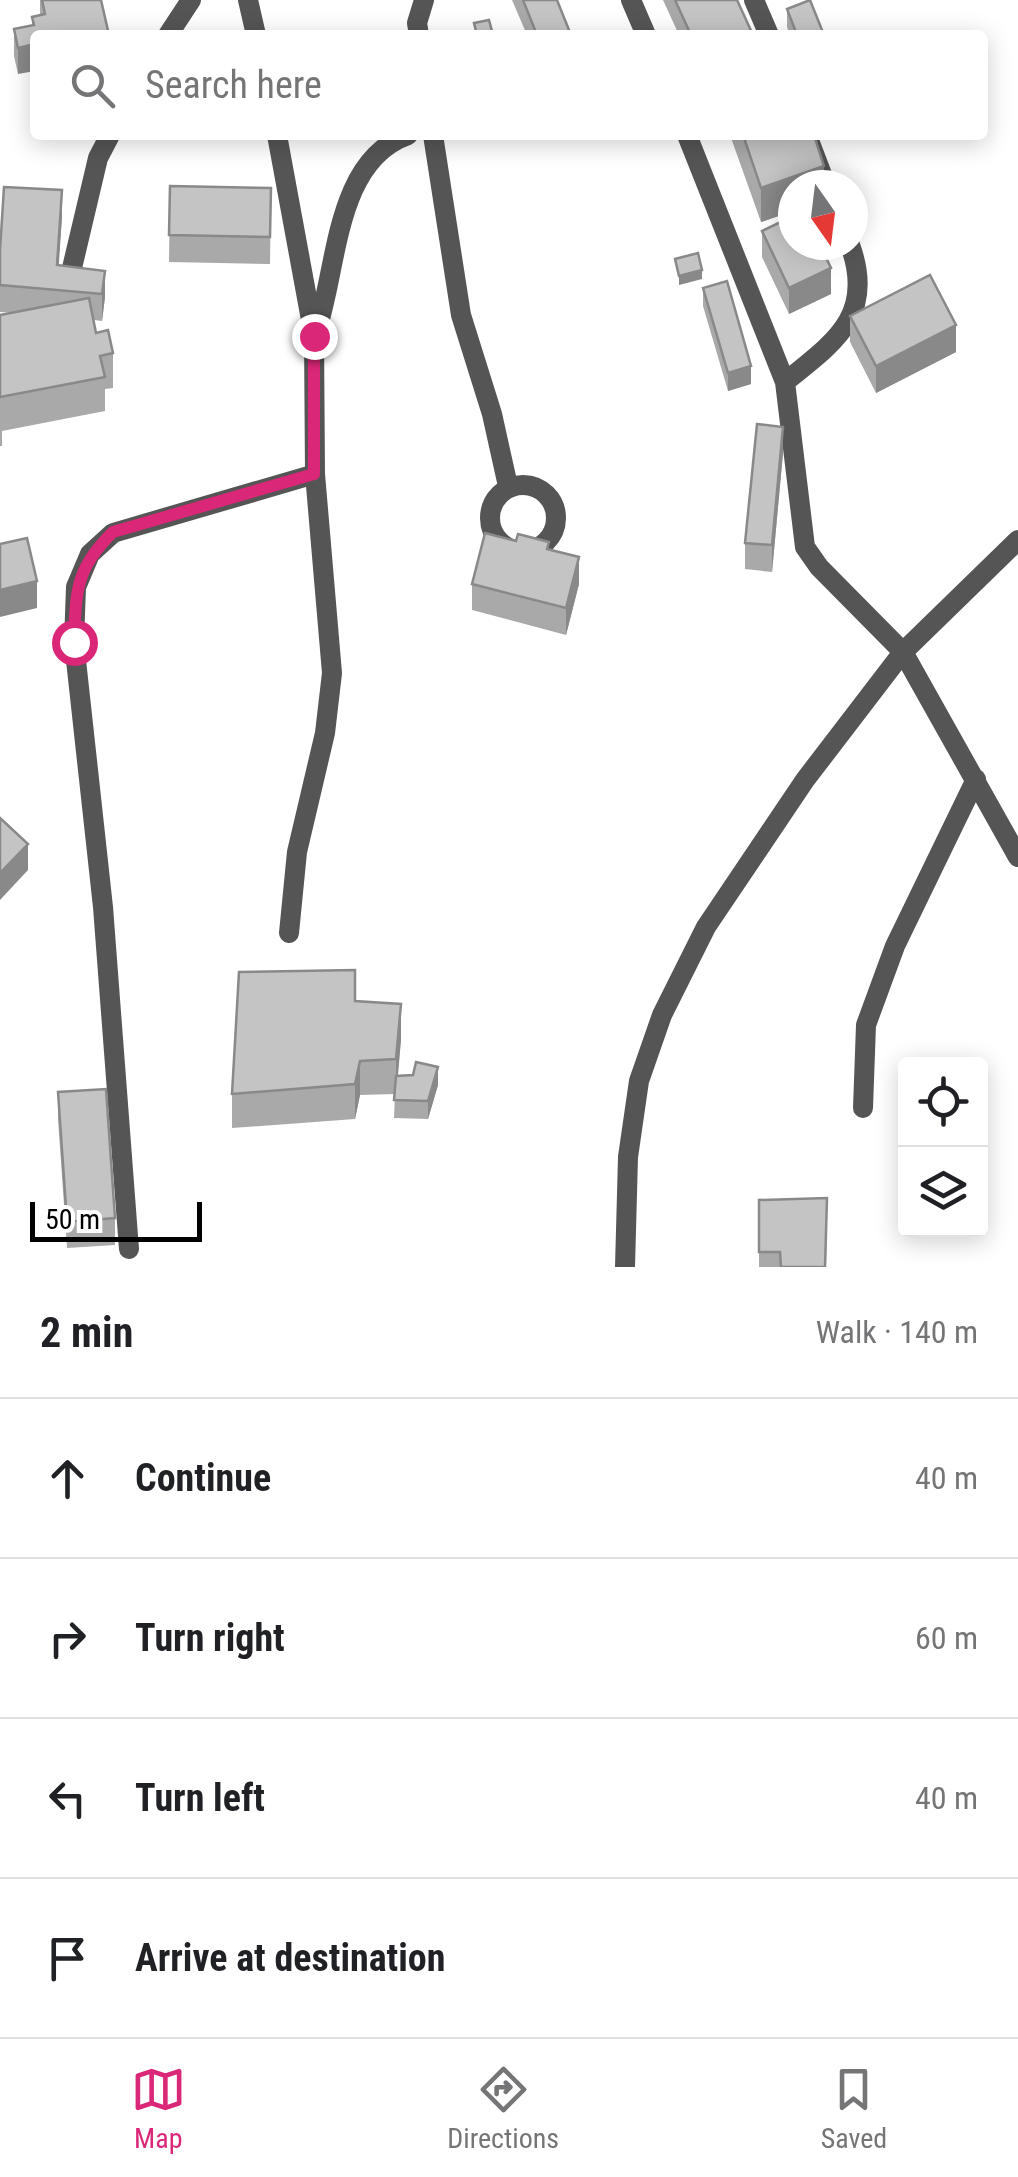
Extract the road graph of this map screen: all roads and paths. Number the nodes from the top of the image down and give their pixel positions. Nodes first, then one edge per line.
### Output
1 (192, 0) edge
2 (248, 0) edge
3 (424, 0) edge
4 (631, 0) edge
5 (754, 0) edge
6 (171, 30) edge
7 (255, 30) edge
8 (418, 30) edge
9 (644, 30) edge
10 (767, 30) edge
11 (107, 140) edge
12 (278, 140) edge
13 (400, 140) edge
14 (434, 140) edge
15 (689, 140) edge
16 (809, 140) edge
17 (820, 170) edge
18 (853, 260) edge
19 (72, 268) edge
20 (314, 336) junction
21 (785, 382) junction
22 (314, 474) junction
23 (508, 486) dead end
24 (1018, 540) edge
25 (902, 652) junction
26 (976, 779) junction
27 (1018, 858) edge
28 (289, 933) dead end
29 (862, 1108) dead end
30 (130, 1248) dead end
31 (625, 1267) edge

1 - 6 street
2 - 7 street
3 - 8 street
4 - 9 street
5 - 10 street
11 - 19 street
12 - 20 street
13 - 20 street
14 - 23 street
15 - 21 street
16 - 17 street
18 - 21 street
20 - 22 street
21 - 25 street
22 - 28 street
22 - 30 street
24 - 25 street
25 - 26 street
25 - 31 street
26 - 27 street
26 - 29 street

